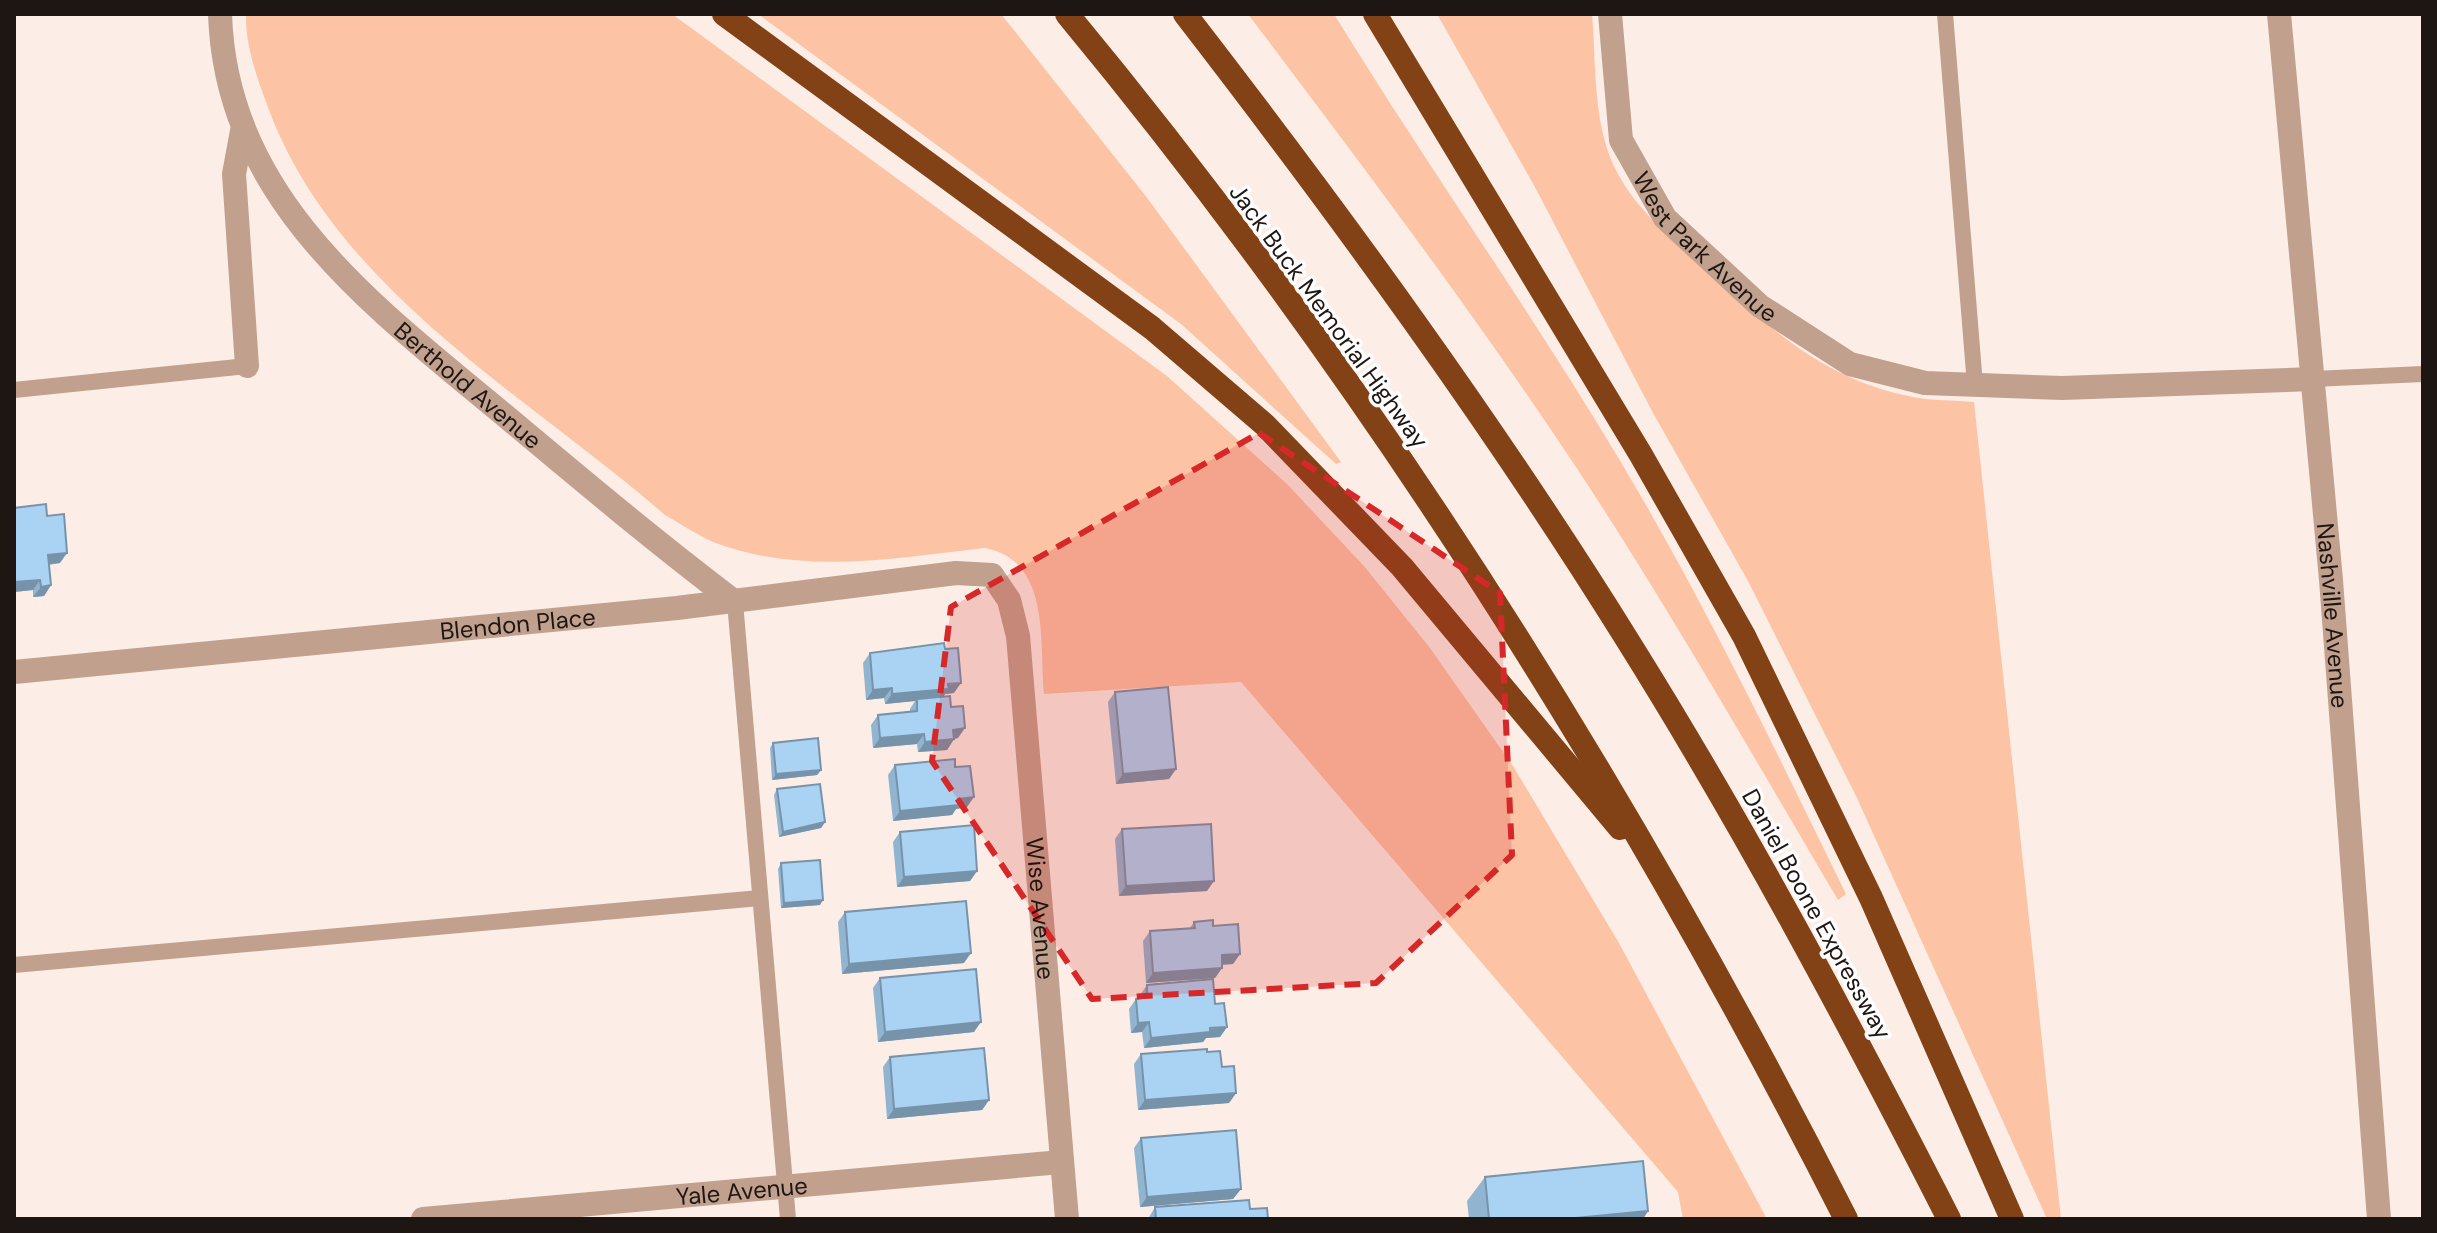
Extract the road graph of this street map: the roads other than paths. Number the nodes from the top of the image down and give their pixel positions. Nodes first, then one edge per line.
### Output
1 (220, 14) edge
2 (724, 14) edge
3 (1067, 14) edge
4 (1185, 14) edge
5 (1375, 14) edge
6 (1385, 14) edge
7 (1610, 14) edge
8 (1945, 14) edge
9 (2279, 14) edge
10 (1394, 44) junction
11 (242, 131) junction
12 (247, 366) joint
13 (2423, 374) edge
14 (2313, 379) junction
15 (1975, 385) junction
16 (14, 390) edge
17 (1009, 600) joint
18 (735, 602) junction
19 (14, 672) edge
20 (1660, 873) junction
21 (760, 898) junction
22 (14, 965) edge
23 (1061, 1162) junction
24 (785, 1187) junction
25 (423, 1219) edge
26 (788, 1219) edge
27 (1067, 1219) edge
28 (1846, 1219) edge
29 (1949, 1219) edge
30 (2012, 1219) edge
31 (2379, 1219) edge

1 - 11 street, Berthold Avenue
2 - 20 highway
3 - 20 highway, Jack Buck Memorial Highway
4 - 29 highway, Daniel Boone Expressway
5 - 10 highway
6 - 10 highway
7 - 15 street, West Park Avenue
8 - 15 lane
9 - 14 street, Nashville Avenue
10 - 30 highway
11 - 12 street, Berthold Avenue
11 - 18 street, Berthold Avenue
12 - 16 lane
13 - 14 lane
14 - 15 street, West Park Avenue
14 - 31 street, Nashville Avenue
17 - 18 street, Blendon Place
17 - 23 street, Wise Avenue
18 - 19 street, Blendon Place
18 - 21 lane
20 - 28 highway
21 - 22 lane
21 - 24 lane
23 - 24 street, Yale Avenue
23 - 27 street, Wise Avenue
24 - 25 street, Yale Avenue
24 - 26 lane

